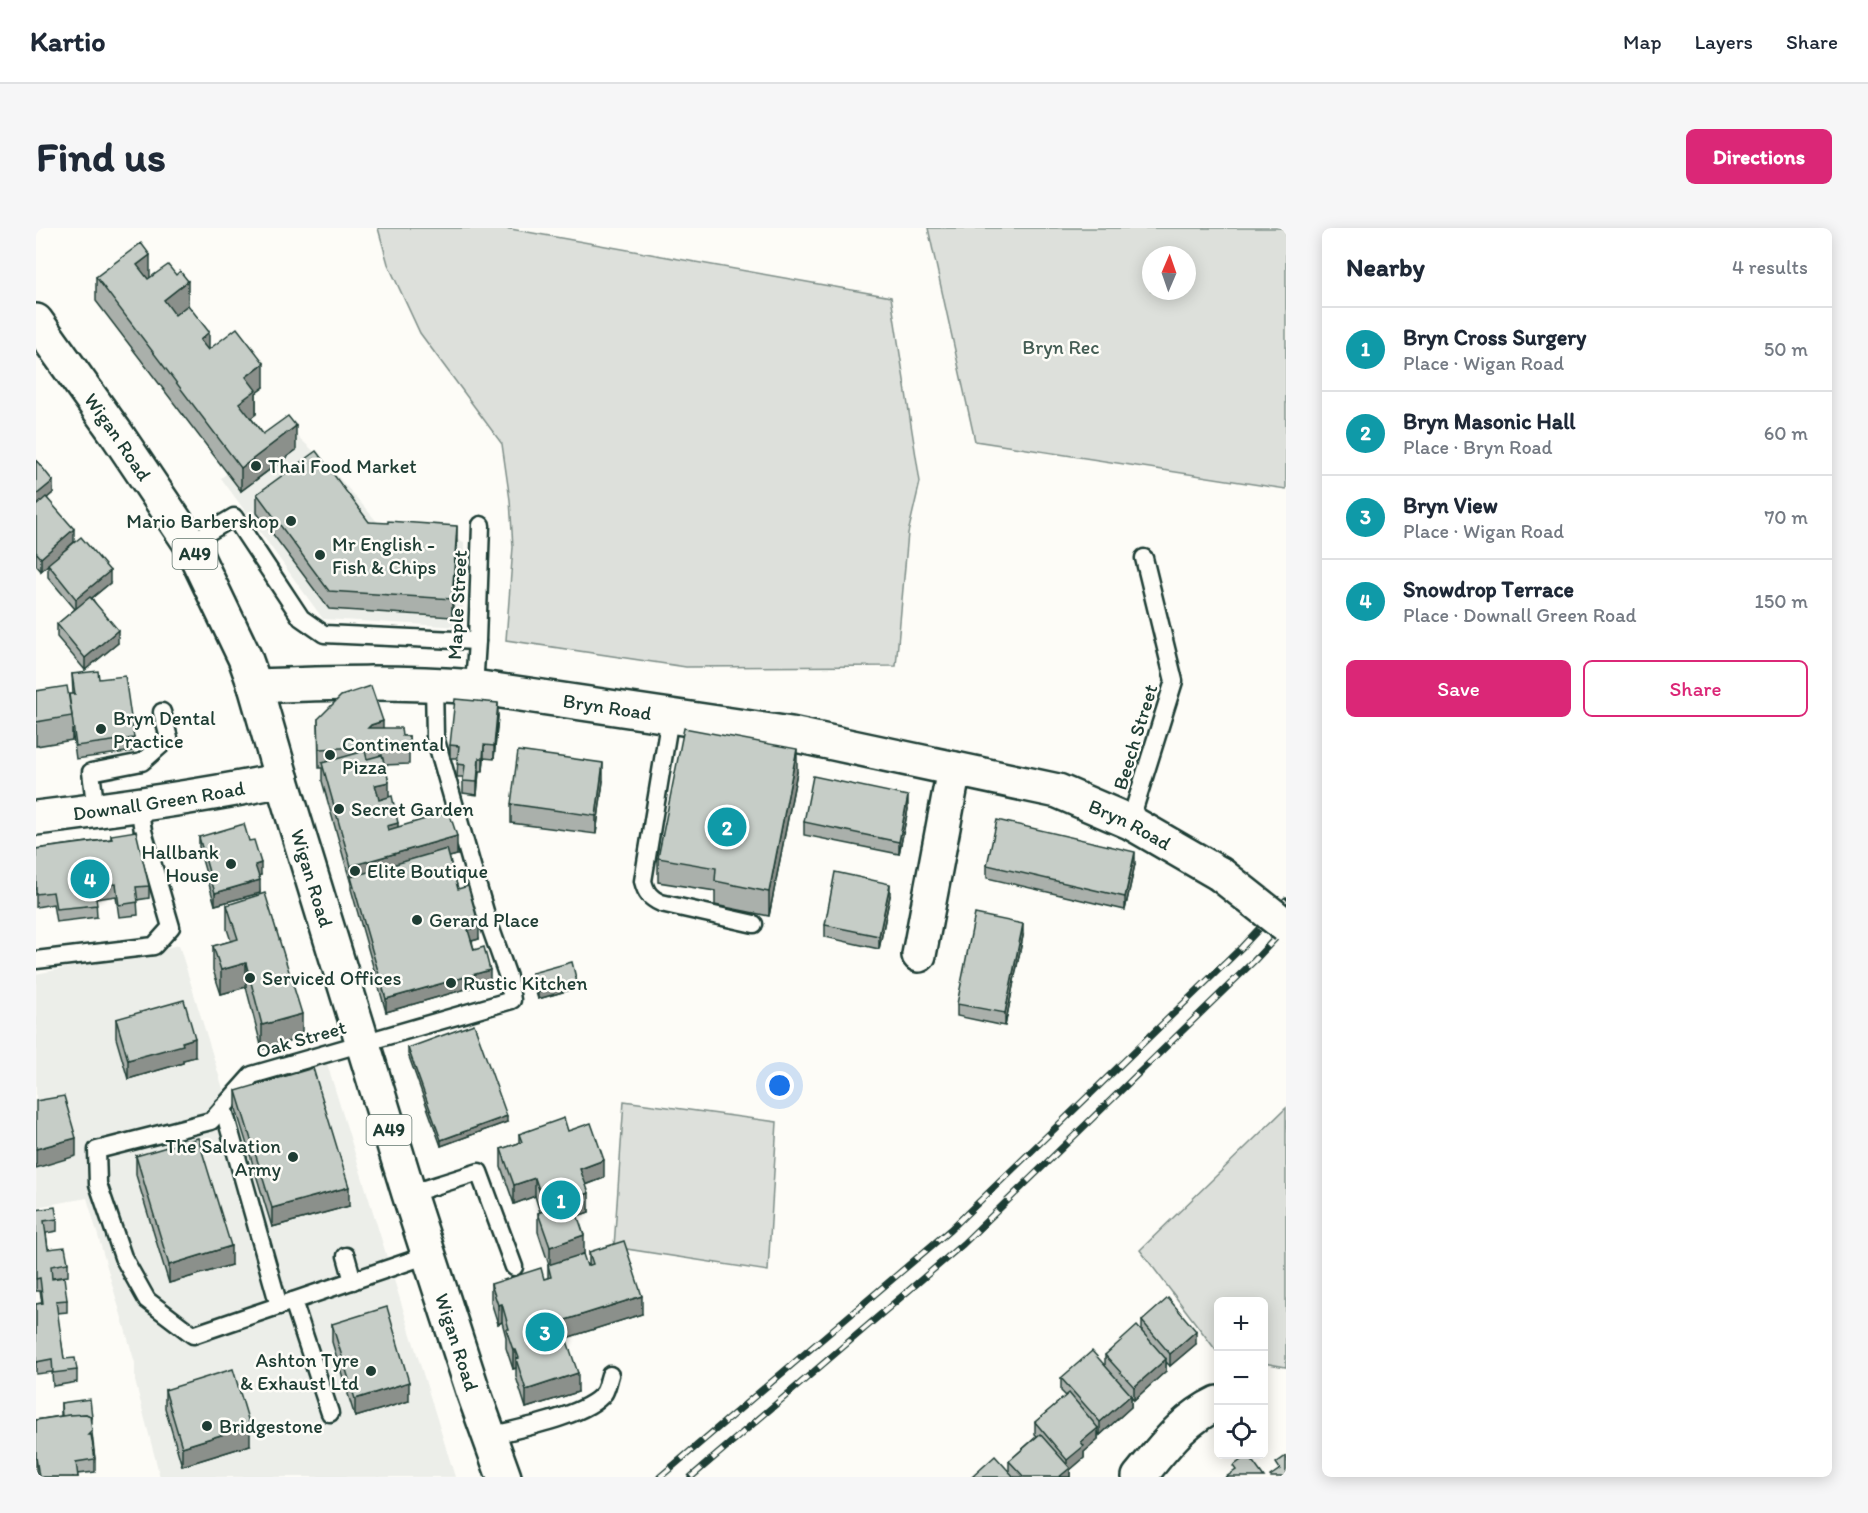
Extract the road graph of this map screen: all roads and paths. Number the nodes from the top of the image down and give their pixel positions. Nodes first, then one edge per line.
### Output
1 (36, 321) edge
2 (482, 525) dead end
3 (190, 543) junction
4 (1144, 558) dead end
5 (477, 641) junction
6 (434, 684) junction
7 (255, 686) junction
8 (474, 687) junction
9 (162, 712) dead end
10 (670, 717) junction
11 (954, 769) junction
12 (282, 780) junction
13 (139, 806) junction
14 (96, 811) junction
15 (36, 818) edge
16 (1130, 822) junction
17 (754, 924) dead end
18 (1286, 927) edge
19 (919, 955) dead end
20 (36, 960) edge
21 (362, 1043) junction
22 (223, 1107) junction
23 (409, 1194) junction
24 (428, 1255) junction
25 (346, 1256) dead end
26 (514, 1267) dead end
27 (353, 1281) junction
28 (286, 1303) junction
29 (610, 1375) dead end
30 (1214, 1405) edge
31 (330, 1413) dead end
32 (489, 1436) junction
33 (504, 1477) edge
34 (1139, 1477) edge

1 - 3 main road, Wigan Road / A49
2 - 5 lane, Maple Street
3 - 5 lane
3 - 7 main road, Wigan Road / A49
4 - 16 lane, Beech Street
5 - 8 lane, Maple Street
6 - 7 main road, Bryn Road
6 - 8 main road, Bryn Road
6 - 21 lane, Oak Street
7 - 12 main road, Wigan Road / A49
8 - 10 main road, Bryn Road
9 - 14 lane
10 - 11 main road, Bryn Road
10 - 17 lane
11 - 16 main road, Bryn Road
11 - 19 main road
12 - 13 main road, Downall Green Road
12 - 21 main road, Wigan Road / A49
13 - 14 main road, Downall Green Road
13 - 20 lane
14 - 15 main road, Downall Green Road
16 - 18 main road, Bryn Road, bridge
21 - 22 lane, Oak Street
21 - 23 main road, Wigan Road / A49
22 - 28 lane
22 - 28 lane, Oak Street
23 - 24 main road, Wigan Road / A49
23 - 26 lane
24 - 27 lane
24 - 32 main road, Wigan Road / A49
25 - 27 lane
27 - 28 lane
28 - 31 lane
29 - 32 lane
30 - 34 main road
32 - 33 main road, Wigan Road / A49

